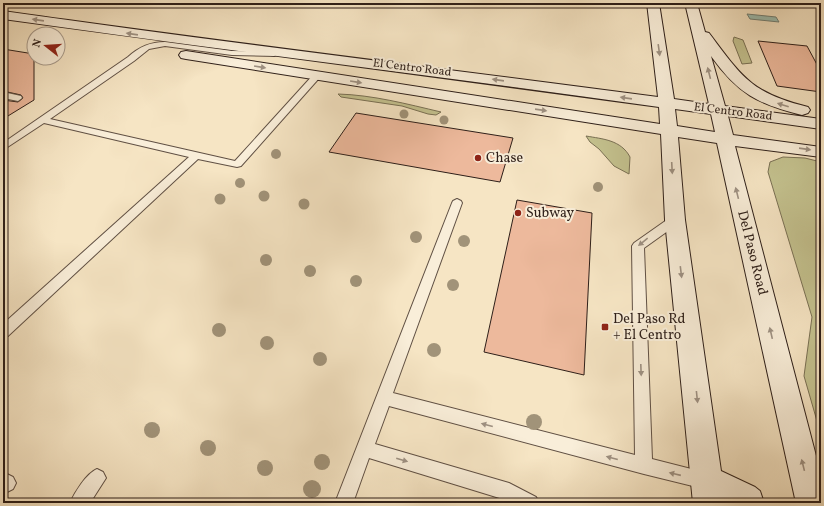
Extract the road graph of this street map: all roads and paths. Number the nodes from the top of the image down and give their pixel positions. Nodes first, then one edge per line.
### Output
1 (653, 3) edge
2 (691, 3) edge
3 (3, 15) edge
4 (697, 25) junction
5 (127, 46) dead end
6 (142, 48) junction
7 (295, 54) junction
8 (317, 76) junction
9 (3, 95) edge
10 (18, 98) dead end
11 (665, 103) junction
12 (718, 111) junction
13 (821, 114) edge
14 (42, 120) junction
15 (821, 124) edge
16 (669, 130) junction
17 (725, 138) junction
18 (3, 147) edge
19 (821, 152) edge
20 (196, 156) junction
21 (457, 203) dead end
22 (675, 220) junction
23 (3, 332) edge
24 (384, 398) junction
25 (365, 449) junction
26 (644, 466) junction
27 (97, 478) dead end
28 (708, 492) edge
29 (79, 503) edge
30 (344, 503) edge
31 (530, 503) edge
32 (748, 503) edge
33 (812, 503) edge

1 -> 11 street
2 - 4 street, Del Paso Road
7 -> 3 street, El Centro Road
12 -> 4 street, Del Paso Road
13 -> 4 street
5 - 6 street, El Centro Road
6 - 7 lane
6 -> 8 street, El Centro Road
6 - 14 lane
11 -> 7 street, El Centro Road
8 -> 16 street, El Centro Road
8 - 20 lane
9 - 10 lane
11 - 12 street, El Centro Road
11 - 16 street
12 - 15 street, El Centro Road
12 - 17 street, Del Paso Road
14 - 18 lane
14 - 20 lane
16 - 17 street, El Centro Road
16 -> 22 street
17 -> 19 street, El Centro Road
33 -> 17 street, Del Paso Road
20 - 23 lane
21 - 24 lane
22 -> 26 lane
22 -> 28 street
24 - 25 lane
26 -> 24 lane
25 - 30 lane
25 -> 31 lane
28 -> 26 lane
27 - 29 lane
28 - 32 street

